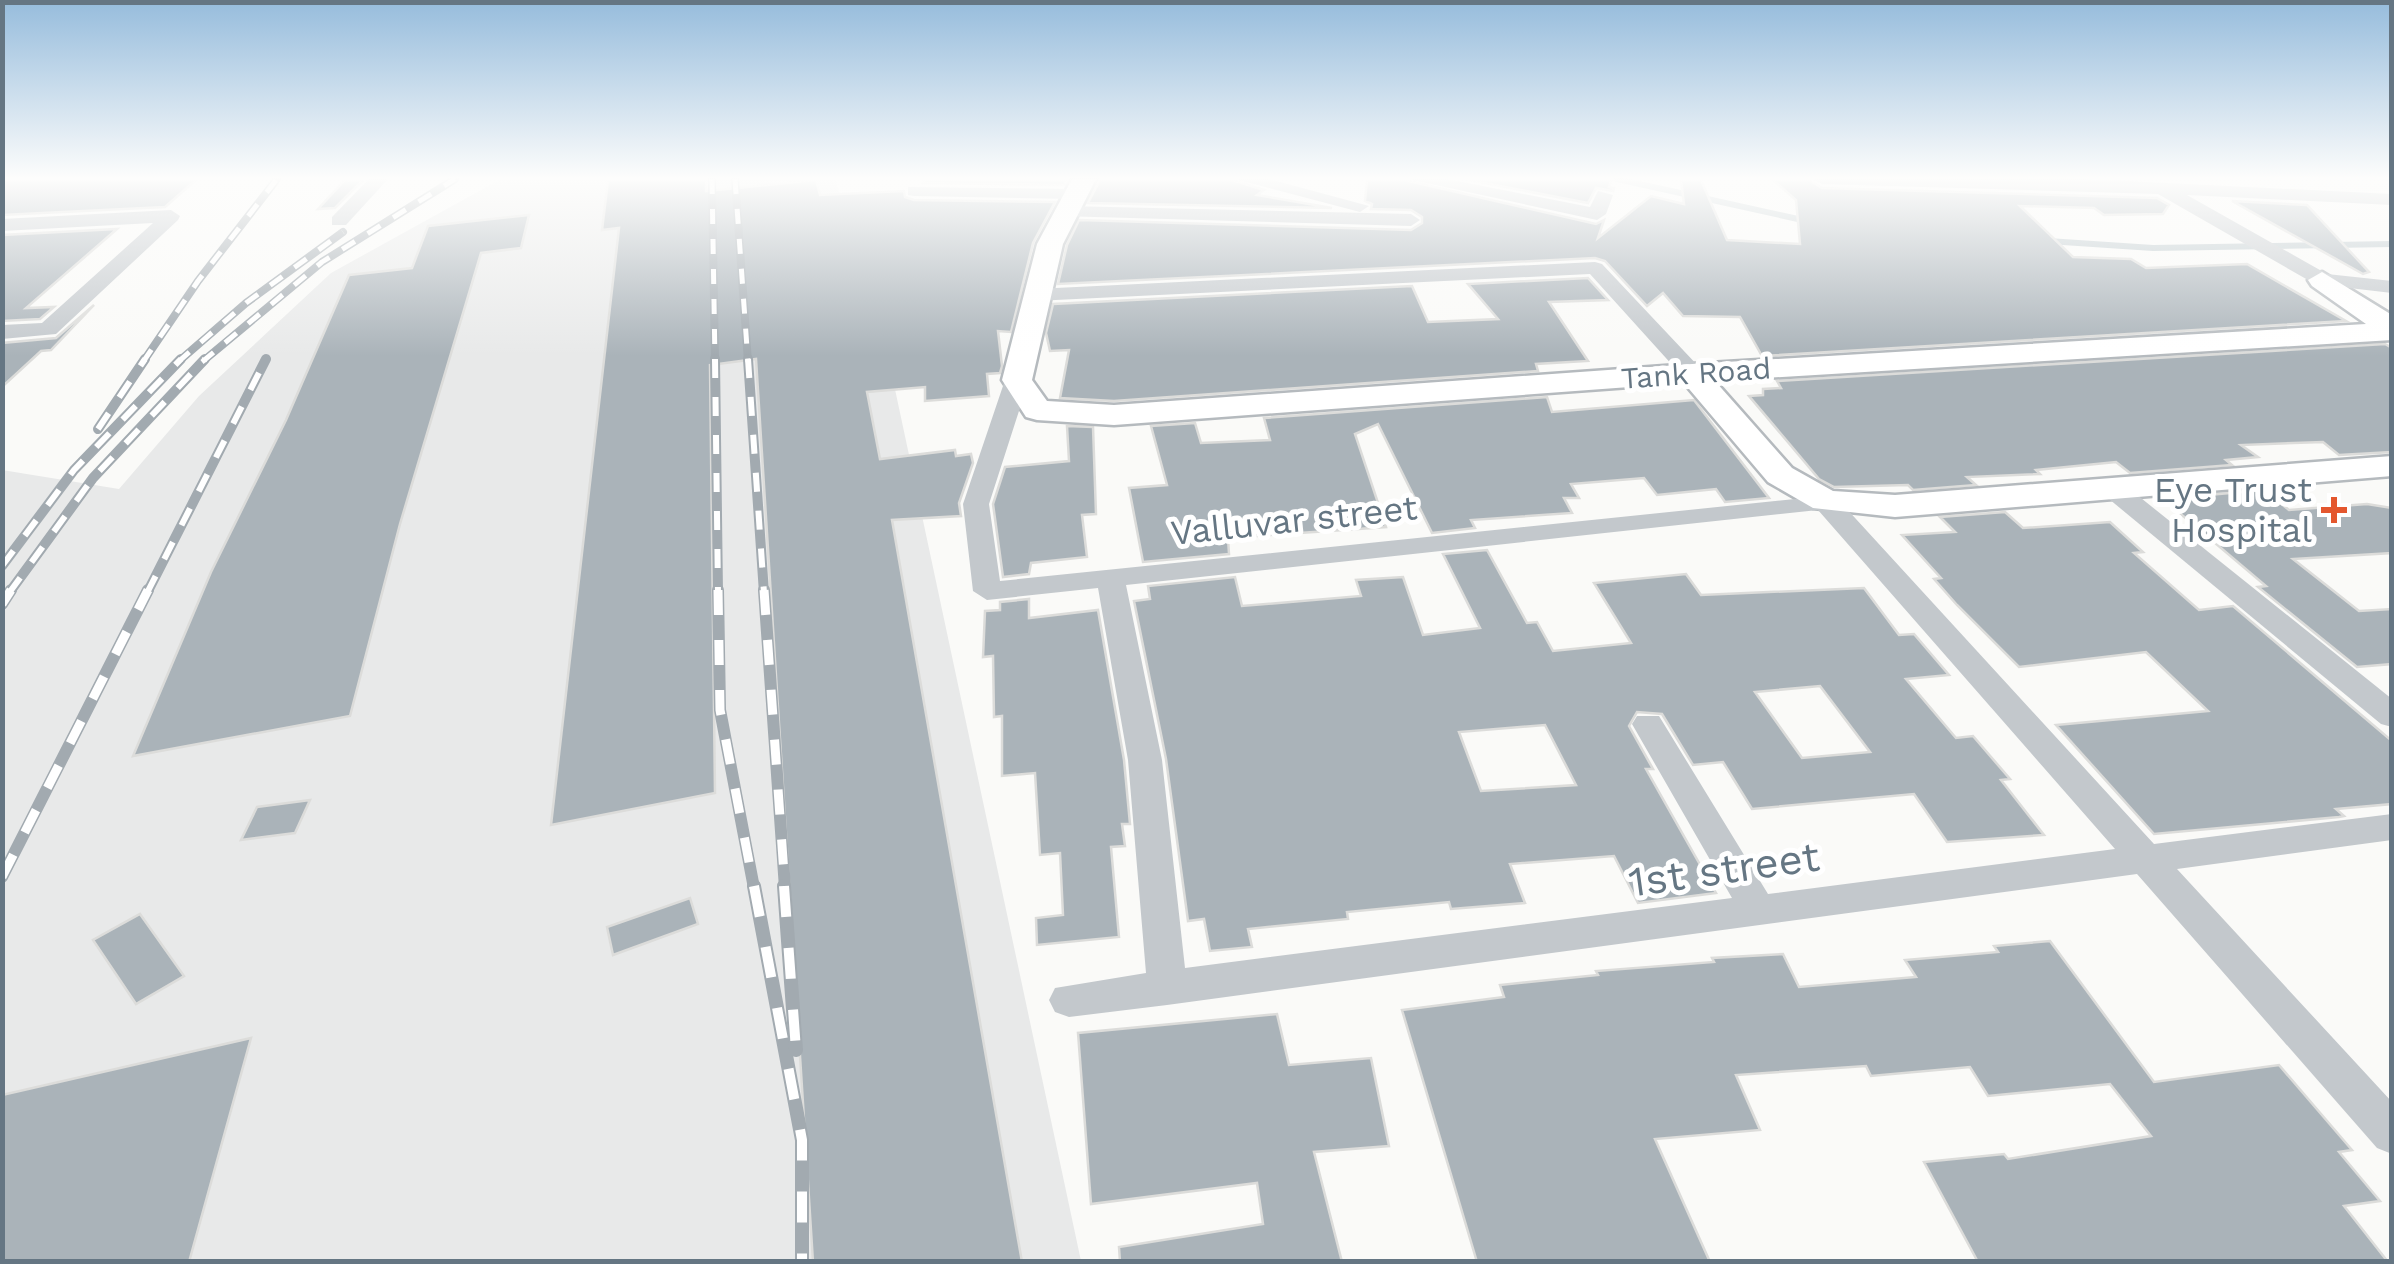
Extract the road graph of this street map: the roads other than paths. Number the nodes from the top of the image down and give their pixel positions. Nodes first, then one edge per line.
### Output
1 (147, 238) edge
2 (1053, 238) edge
3 (1544, 238) edge
4 (1601, 238) edge
5 (2245, 238) edge
6 (2322, 280) junction
7 (2392, 286) edge
8 (1035, 295) junction
9 (2392, 311) edge
10 (2392, 330) edge
11 (2, 332) edge
12 (1692, 373) junction
13 (1017, 380) junction
14 (2392, 466) edge
15 (2112, 488) junction
16 (1825, 501) junction
17 (1110, 578) junction
18 (2392, 716) edge
19 (1648, 724) dead end
20 (2392, 826) edge
21 (2142, 859) junction
22 (1758, 910) junction
23 (1166, 988) junction
24 (1068, 1000) dead end
25 (2392, 1134) edge

1 - 11 street
2 - 8 main road
3 - 8 street
4 - 12 street
5 - 6 street
6 - 7 street
6 - 9 main road
6 - 10 main road
8 - 13 main road
10 - 12 main road, Tank Road
12 - 13 main road, Tank Road
12 - 16 main road
13 - 17 street, Valluvar street
14 - 15 main road
15 - 16 main road
15 - 18 street
16 - 17 street, Valluvar street
16 - 21 street
17 - 23 street
19 - 22 street
20 - 21 street, 1st street
21 - 22 street, 1st street
21 - 25 street
22 - 23 street, 1st street
23 - 24 street, 1st street

